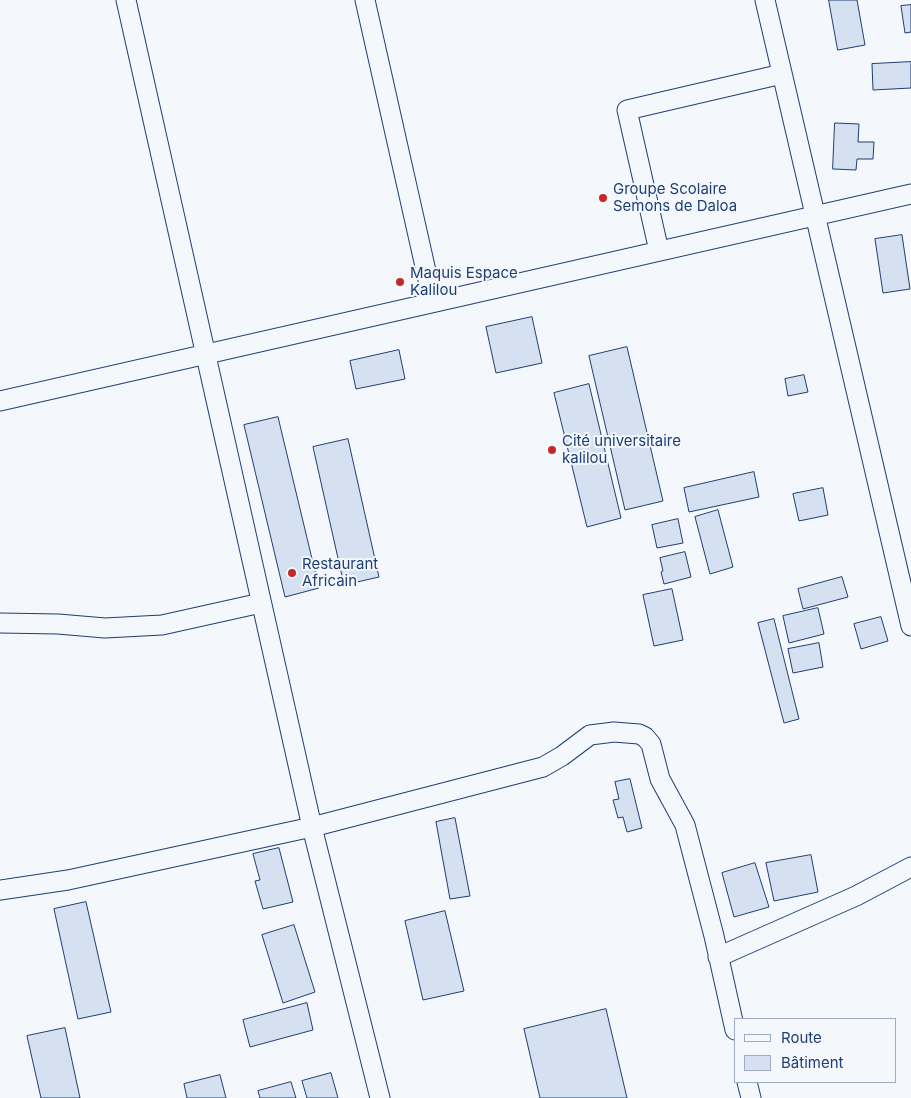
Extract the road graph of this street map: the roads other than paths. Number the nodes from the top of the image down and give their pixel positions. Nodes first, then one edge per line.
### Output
1 (126, 0) edge
2 (365, 0) edge
3 (764, 0) edge
4 (782, 74) junction
5 (911, 194) edge
6 (816, 217) junction
7 (659, 252) junction
8 (433, 302) junction
9 (204, 353) junction
10 (0, 401) edge
11 (261, 603) junction
12 (0, 623) edge
13 (911, 626) edge
14 (312, 827) junction
15 (911, 867) edge
16 (0, 890) edge
17 (718, 957) junction
18 (734, 1026) edge
19 (747, 1083) edge
20 (380, 1098) edge
21 (750, 1098) edge

1 - 9 street
2 - 8 street
3 - 4 street
4 - 6 street
4 - 7 street
5 - 6 street
6 - 7 street
6 - 13 street
7 - 8 street
8 - 9 street
9 - 10 street
9 - 11 street
11 - 12 street
11 - 14 street
14 - 16 street
14 - 17 street
14 - 20 street
15 - 17 street
17 - 18 street
19 - 21 street

